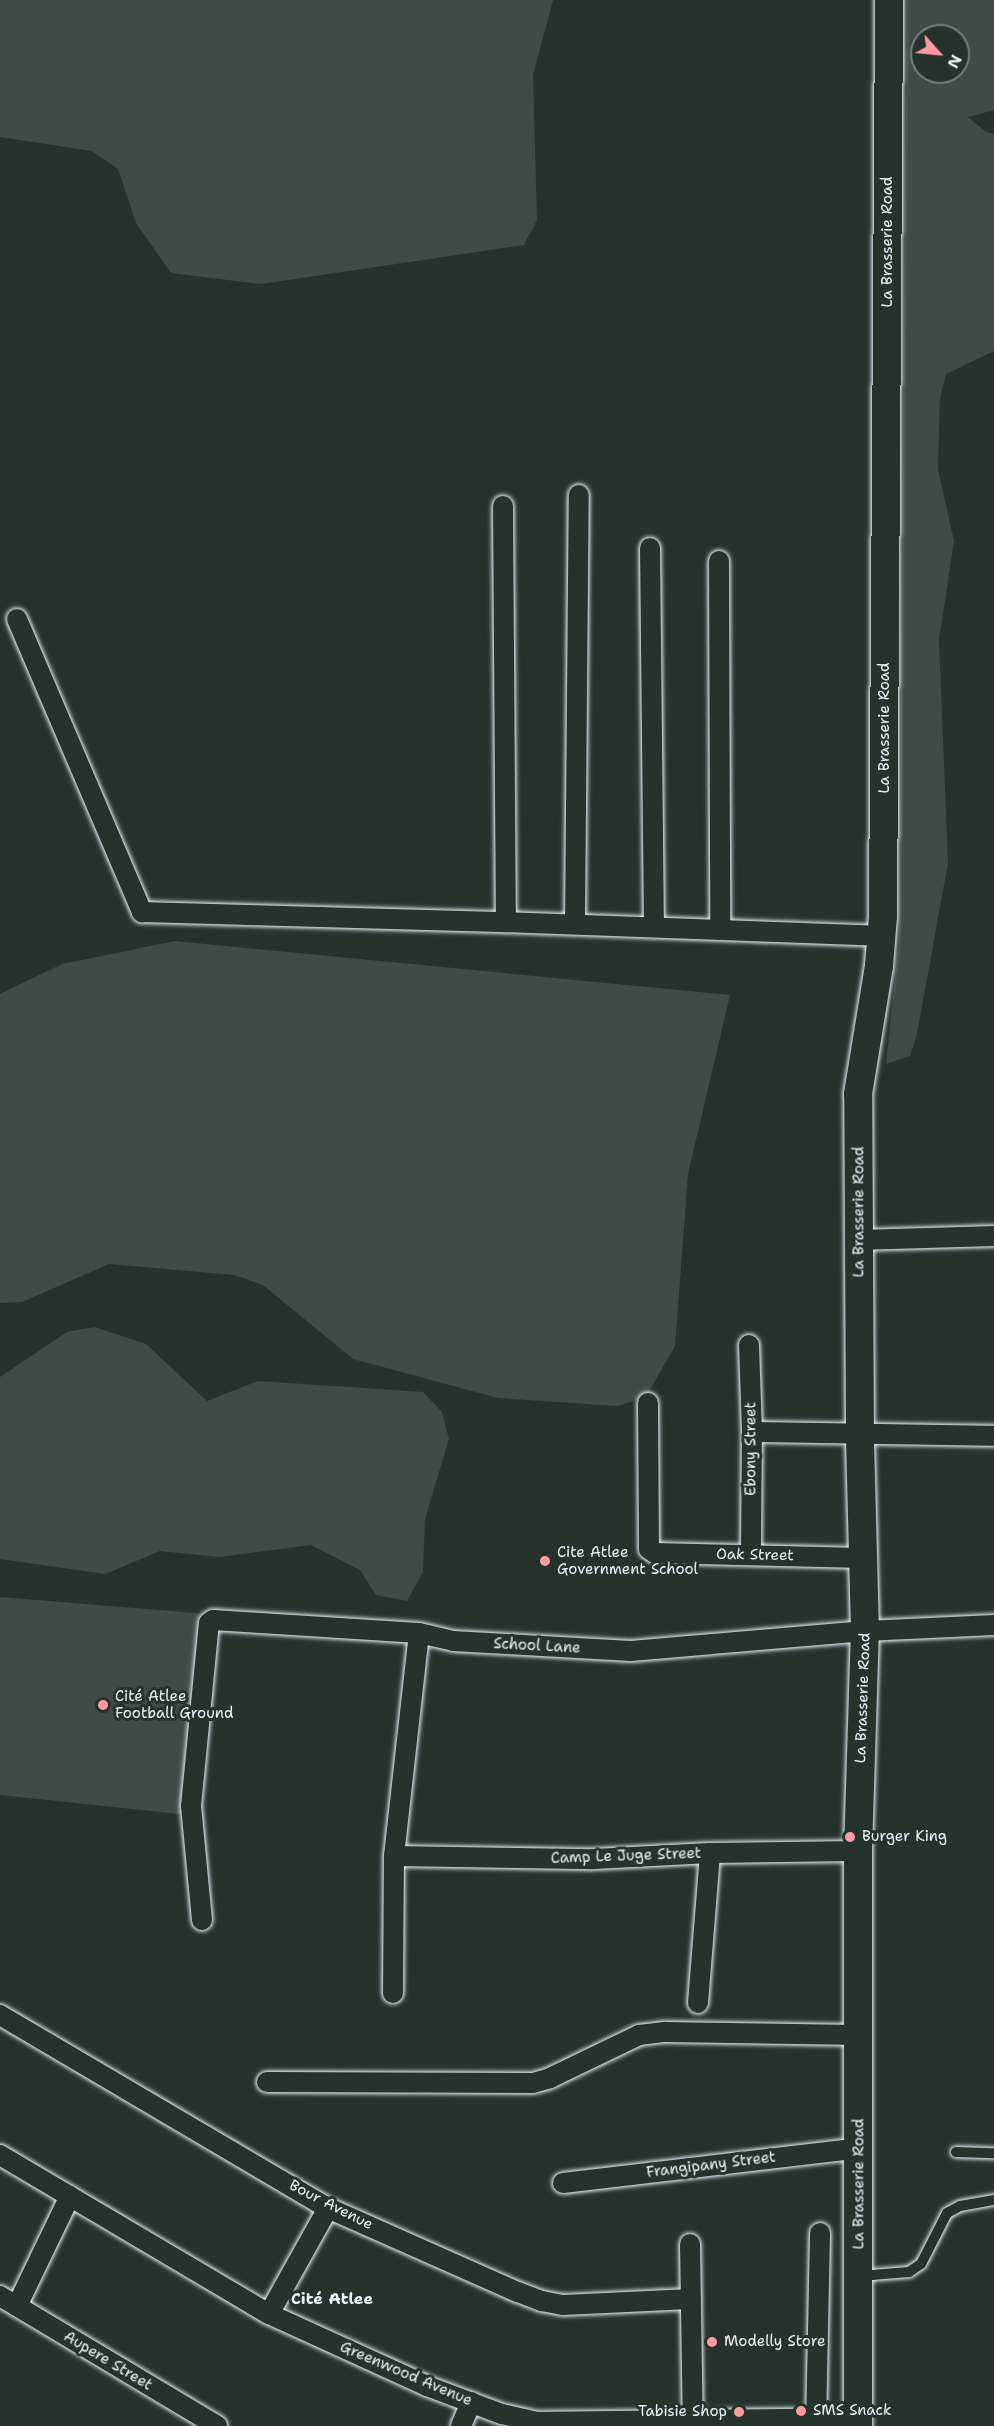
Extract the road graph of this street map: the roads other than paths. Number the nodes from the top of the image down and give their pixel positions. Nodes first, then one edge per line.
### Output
1 (889, 0) edge
2 (579, 495) dead end
3 (503, 506) dead end
4 (650, 548) dead end
5 (719, 561) dead end
6 (17, 619) dead end
7 (506, 922) junction
8 (575, 924) junction
9 (654, 927) junction
10 (720, 930) junction
11 (882, 936) junction
12 (994, 1236) edge
13 (860, 1240) junction
14 (749, 1345) dead end
15 (648, 1403) dead end
16 (752, 1432) junction
17 (860, 1434) junction
18 (994, 1436) edge
19 (751, 1554) junction
20 (863, 1558) junction
21 (994, 1625) edge
22 (865, 1631) junction
23 (419, 1633) junction
24 (858, 1851) junction
25 (710, 1853) junction
26 (394, 1856) junction
27 (202, 1920) dead end
28 (393, 1993) dead end
29 (698, 2003) dead end
30 (0, 2015) edge
31 (858, 2035) junction
32 (267, 2082) dead end
33 (859, 2148) junction
34 (956, 2152) dead end
35 (994, 2153) edge
36 (0, 2155) edge
37 (563, 2182) dead end
38 (70, 2196) junction
39 (994, 2200) edge
40 (328, 2208) junction
41 (820, 2233) dead end
42 (690, 2244) dead end
43 (860, 2276) junction
44 (691, 2299) junction
45 (8, 2301) edge
46 (269, 2314) junction
47 (471, 2402) junction
48 (816, 2422) edge
49 (858, 2422) edge
50 (693, 2423) edge
51 (217, 2426) edge
52 (461, 2426) edge

1 - 11 main road, La Brasserie Road
2 - 8 street
3 - 7 street
4 - 9 street
5 - 10 street
6 - 7 street
7 - 8 street
8 - 9 street
9 - 10 street
10 - 11 street
11 - 13 main road, La Brasserie Road
12 - 13 street
13 - 17 main road, La Brasserie Road
14 - 16 street, Ebony Street
15 - 19 street, Oak Street
16 - 17 street
16 - 19 street, Ebony Street
17 - 18 street
17 - 20 main road, La Brasserie Road
19 - 20 street, Oak Street
20 - 22 main road, La Brasserie Road
21 - 22 street, School Lane
22 - 23 street, School Lane
22 - 24 main road, La Brasserie Road
23 - 26 street
23 - 27 street, School Lane
24 - 25 street, Camp Le Juge Street
24 - 31 main road, La Brasserie Road
25 - 26 street, Camp Le Juge Street
25 - 29 street
26 - 28 street
30 - 40 street, Bour Avenue
31 - 32 street
31 - 33 main road, La Brasserie Road
33 - 37 street, Frangipany Street
33 - 43 main road, La Brasserie Road
34 - 35 lane
36 - 38 street, Greenwood Avenue
38 - 45 street
38 - 46 street, Greenwood Avenue
39 - 43 lane
40 - 44 street, Bour Avenue
40 - 46 street
41 - 48 street
42 - 44 street
43 - 49 main road, La Brasserie Road
44 - 50 street
45 - 51 street, Aupere Street
46 - 47 street, Greenwood Avenue
47 - 50 street, Greenwood Avenue
47 - 52 street
48 - 49 street, Greenwood Avenue
48 - 50 street, Greenwood Avenue

